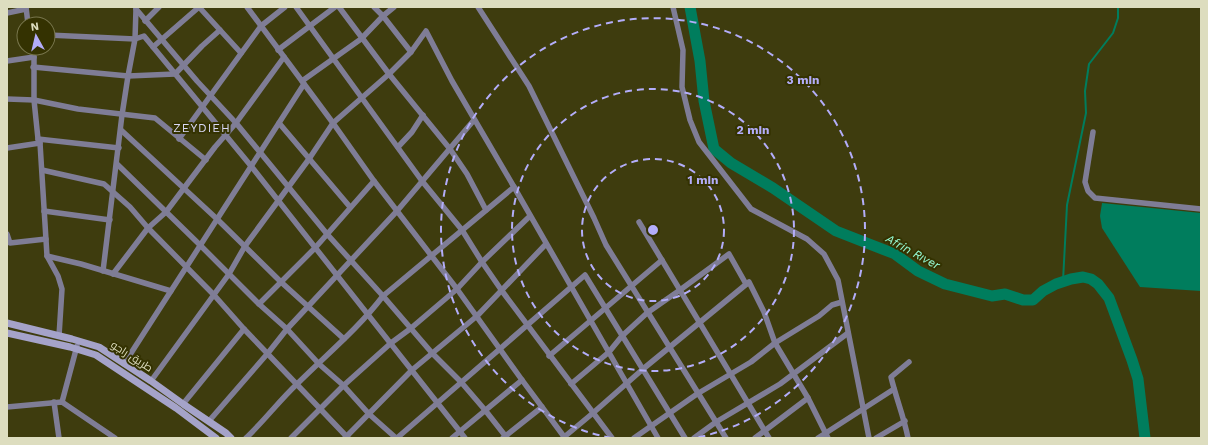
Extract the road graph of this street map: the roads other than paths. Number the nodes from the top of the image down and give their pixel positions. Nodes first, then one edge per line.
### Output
1 (159, 7) edge
2 (199, 7) edge
3 (247, 7) edge
4 (286, 7) edge
5 (296, 7) edge
6 (335, 7) edge
7 (339, 7) edge
8 (374, 7) edge
9 (394, 7) edge
10 (478, 7) edge
11 (673, 7) edge
12 (26, 8) edge
13 (136, 8) edge
14 (7, 13) edge
15 (383, 16) junction
16 (145, 21) junction
17 (261, 26) junction
18 (309, 27) junction
19 (220, 30) junction
20 (56, 35) edge
21 (136, 39) junction
22 (162, 39) junction
23 (361, 39) junction
24 (153, 47) junction
25 (278, 50) junction
26 (411, 52) junction
27 (241, 53) junction
28 (34, 57) joint
29 (284, 57) junction
30 (333, 58) junction
31 (7, 62) edge
32 (184, 65) junction
33 (33, 67) junction
34 (175, 74) junction
35 (389, 74) junction
36 (128, 76) junction
37 (303, 83) junction
38 (210, 94) junction
39 (362, 98) junction
40 (7, 99) edge
41 (34, 100) junction
42 (202, 107) junction
43 (122, 114) junction
44 (423, 115) junction
45 (474, 120) junction
46 (236, 123) junction
47 (279, 123) junction
48 (333, 123) junction
49 (121, 130) junction
50 (1093, 132) dead end
51 (225, 134) junction
52 (179, 139) junction
53 (39, 141) junction
54 (398, 147) junction
55 (7, 148) edge
56 (119, 148) junction
57 (450, 149) junction
58 (259, 153) junction
59 (310, 159) junction
60 (206, 160) junction
61 (117, 164) junction
62 (251, 166) junction
63 (42, 170) junction
64 (374, 181) junction
65 (422, 181) junction
66 (289, 187) junction
67 (514, 187) junction
68 (184, 189) junction
69 (113, 192) junction
70 (278, 201) junction
71 (350, 207) junction
72 (1201, 209) edge
73 (486, 210) junction
74 (44, 211) junction
75 (397, 211) junction
76 (166, 212) junction
77 (530, 216) junction
78 (217, 219) junction
79 (110, 220) junction
80 (639, 222) dead end
81 (148, 228) junction
82 (462, 230) junction
83 (7, 234) edge
84 (327, 234) junction
85 (46, 239) junction
86 (9, 242) edge
87 (546, 244) junction
88 (200, 245) junction
89 (245, 246) junction
90 (315, 248) junction
91 (47, 256) junction
92 (432, 256) junction
93 (662, 260) junction
94 (351, 261) junction
95 (482, 262) junction
96 (186, 268) junction
97 (103, 271) junction
98 (113, 274) junction
99 (229, 274) junction
100 (338, 275) junction
101 (281, 282) junction
102 (746, 284) junction
103 (632, 286) junction
104 (457, 288) junction
105 (571, 288) junction
106 (680, 290) junction
107 (171, 291) junction
108 (502, 291) junction
109 (214, 295) junction
110 (383, 296) junction
111 (842, 302) junction
112 (259, 304) junction
113 (309, 307) junction
114 (605, 308) junction
115 (647, 312) junction
116 (369, 315) junction
117 (477, 316) junction
118 (590, 321) junction
119 (700, 322) junction
120 (7, 323) edge
121 (527, 325) junction
122 (244, 329) junction
123 (287, 329) junction
124 (410, 330) junction
125 (7, 332) edge
126 (848, 333) junction
127 (59, 336) junction
128 (622, 336) junction
129 (344, 339) junction
130 (78, 340) junction
131 (391, 343) junction
132 (775, 343) junction
133 (669, 348) junction
134 (76, 349) junction
135 (500, 349) junction
136 (609, 352) junction
137 (268, 353) junction
138 (432, 353) junction
139 (549, 356) junction
140 (909, 362) dead end
141 (124, 364) junction
142 (319, 364) junction
143 (643, 369) junction
144 (412, 370) junction
145 (731, 373) junction
146 (794, 373) junction
147 (522, 380) junction
148 (151, 381) junction
149 (462, 382) junction
150 (297, 384) junction
151 (571, 384) junction
152 (626, 384) junction
153 (343, 386) junction
154 (894, 389) junction
155 (697, 394) junction
156 (808, 398) junction
157 (54, 402) junction
158 (62, 402) junction
159 (438, 403) junction
160 (748, 403) junction
161 (183, 404) junction
162 (7, 407) edge
163 (542, 407) junction
164 (863, 408) junction
165 (320, 409) junction
166 (485, 410) junction
167 (594, 413) junction
168 (369, 414) junction
169 (669, 414) junction
170 (209, 421) junction
171 (905, 421) junction
172 (716, 422) junction
173 (652, 425) junction
174 (460, 431) junction
175 (765, 431) junction
176 (827, 435) edge
177 (505, 437) edge
178 (59, 438) edge
179 (115, 438) edge
180 (216, 438) edge
181 (231, 438) edge
182 (246, 438) edge
183 (291, 438) edge
184 (346, 438) edge
185 (396, 438) edge
186 (452, 438) edge
187 (465, 438) edge
188 (564, 438) edge
189 (612, 438) edge
190 (634, 438) edge
191 (658, 438) edge
192 (685, 438) edge
193 (694, 438) edge
194 (726, 438) edge
195 (755, 438) edge
196 (769, 438) edge
197 (818, 438) edge
198 (869, 438) edge
199 (876, 438) edge
200 (908, 438) edge

1 - 16 street
2 - 19 street
2 - 22 street
3 - 17 street
4 - 17 street
5 - 18 street
6 - 18 street
7 - 23 street
8 - 15 street
9 - 15 street
10 - 103 street
11 - 111 street
12 - 14 street
13 - 16 street
13 - 21 street
15 - 23 street
15 - 26 street
16 - 22 street
17 - 25 street
17 - 27 street
18 - 25 street
18 - 30 street
19 - 27 street
19 - 32 street
20 - 21 street
21 - 24 street
21 - 36 street
22 - 24 street
22 - 32 street
23 - 30 street
23 - 35 street
24 - 34 street
25 - 29 street
26 - 35 street
26 - 45 street
27 - 38 street
28 - 31 street
28 - 33 street
29 - 37 street
29 - 46 street
30 - 37 street
30 - 39 street
32 - 34 street
32 - 38 street
33 - 36 street
33 - 41 street
34 - 36 street
34 - 42 street
35 - 39 street
35 - 44 street
36 - 43 street
37 - 47 street
37 - 48 street
38 - 42 street
38 - 46 street
39 - 48 street
39 - 54 street
40 - 41 street
41 - 43 street
41 - 53 street
42 - 51 street
42 - 52 street
43 - 49 street
43 - 52 street
44 - 54 street
44 - 57 street
45 - 57 street
45 - 67 street
46 - 51 street
46 - 58 street
47 - 58 street
47 - 59 street
48 - 59 street
48 - 64 street
49 - 56 street
49 - 68 street
50 - 72 street
51 - 60 street
51 - 62 street
52 - 60 street
53 - 55 street
53 - 56 street
53 - 63 street
54 - 65 street
56 - 61 street
57 - 65 street
57 - 73 street
58 - 62 street
58 - 66 street
59 - 66 street
59 - 71 street
60 - 68 street
61 - 69 street
61 - 76 street
62 - 70 street
62 - 78 street
63 - 69 street
63 - 74 street
64 - 71 street
64 - 75 street
65 - 75 street
65 - 82 street
66 - 70 street
66 - 84 street
67 - 73 street
67 - 77 street
68 - 76 street
68 - 78 street
69 - 79 street
69 - 81 street
70 - 89 street
70 - 90 street
71 - 84 street
73 - 82 street
74 - 79 street
74 - 85 street
75 - 92 street
75 - 94 street
76 - 81 street
76 - 88 street
77 - 87 street
77 - 95 street
78 - 88 street
78 - 89 street
79 - 97 street
80 - 93 street
81 - 96 street
81 - 98 street
82 - 92 street
82 - 95 street
83 - 86 street
84 - 90 street
84 - 94 street
85 - 86 street
85 - 91 street
87 - 105 street
87 - 108 street
88 - 96 street
88 - 99 street
89 - 99 street
89 - 101 street
90 - 100 street
90 - 101 street
91 - 97 street
91 - 127 street
92 - 104 street
92 - 110 street
93 - 103 street
93 - 106 street
94 - 100 street
94 - 110 street
95 - 104 street
95 - 108 street
96 - 107 street
96 - 109 street
97 - 98 street
98 - 107 street
99 - 109 street
99 - 112 street
100 - 113 street
100 - 116 street
101 - 112 street
101 - 113 street
102 - 106 street
102 - 119 street
102 - 132 street
103 - 114 street
103 - 115 street
104 - 117 street
104 - 124 street
105 - 114 street
105 - 118 street
105 - 121 street
106 - 115 street
106 - 119 street
107 - 141 street
108 - 117 street
108 - 121 street
109 - 122 street
109 - 148 street
110 - 116 street
110 - 124 street
111 - 126 street
111 - 132 street
112 - 123 street
113 - 123 street
113 - 129 street
114 - 118 street
114 - 128 street
115 - 128 street
115 - 133 street
116 - 129 street
116 - 131 street
117 - 135 street
117 - 138 street
118 - 136 street
118 - 139 street
119 - 133 street
119 - 145 street
120 - 127 main road, طريق راجو
121 - 135 street
121 - 139 street
122 - 137 street
122 - 161 street
123 - 137 street
123 - 142 street
124 - 131 street
124 - 138 street
125 - 134 main road, طريق راجو
126 - 146 street
126 - 164 street
127 - 130 main road, طريق راجو
128 - 136 street
128 - 143 street
129 - 142 street
130 - 134 street
130 - 141 main road, طريق راجو
131 - 144 street
131 - 153 street
132 - 145 street
132 - 146 street
133 - 143 street
133 - 155 street
134 - 158 street
134 - 180 main road, طريق راجو
135 - 147 street
135 - 149 street
136 - 151 street
136 - 152 street
137 - 150 street
137 - 170 street
138 - 144 street
138 - 149 street
139 - 151 street
140 - 154 street
141 - 148 main road, طريق راجو
142 - 150 street
142 - 153 street
143 - 152 street
143 - 169 street
144 - 159 street
144 - 168 street
145 - 155 street
145 - 160 street
146 - 156 street
146 - 160 street
147 - 163 street
147 - 166 street
148 - 161 main road, طريق راجو
149 - 159 street
149 - 166 street
150 - 165 street
150 - 182 street
151 - 167 street
152 - 167 street
152 - 173 street
153 - 165 street
153 - 168 street
154 - 164 street
154 - 171 street
155 - 169 street
155 - 172 street
156 - 175 street
156 - 176 street
157 - 158 street
157 - 162 street
157 - 178 street
158 - 179 street
159 - 174 street
159 - 185 street
160 - 172 street
160 - 175 street
161 - 170 main road, طريق راجو
163 - 177 street
163 - 188 street
164 - 176 street
164 - 198 street
165 - 183 street
165 - 184 street
166 - 174 street
166 - 177 street
167 - 188 street
167 - 189 street
168 - 184 street
168 - 185 street
169 - 173 street
169 - 192 street
170 - 181 main road, طريق راجو
171 - 199 street
171 - 200 street
172 - 193 street
172 - 194 street
173 - 190 street
173 - 191 street
174 - 186 street
174 - 187 street
175 - 195 street
175 - 196 street
176 - 197 street

